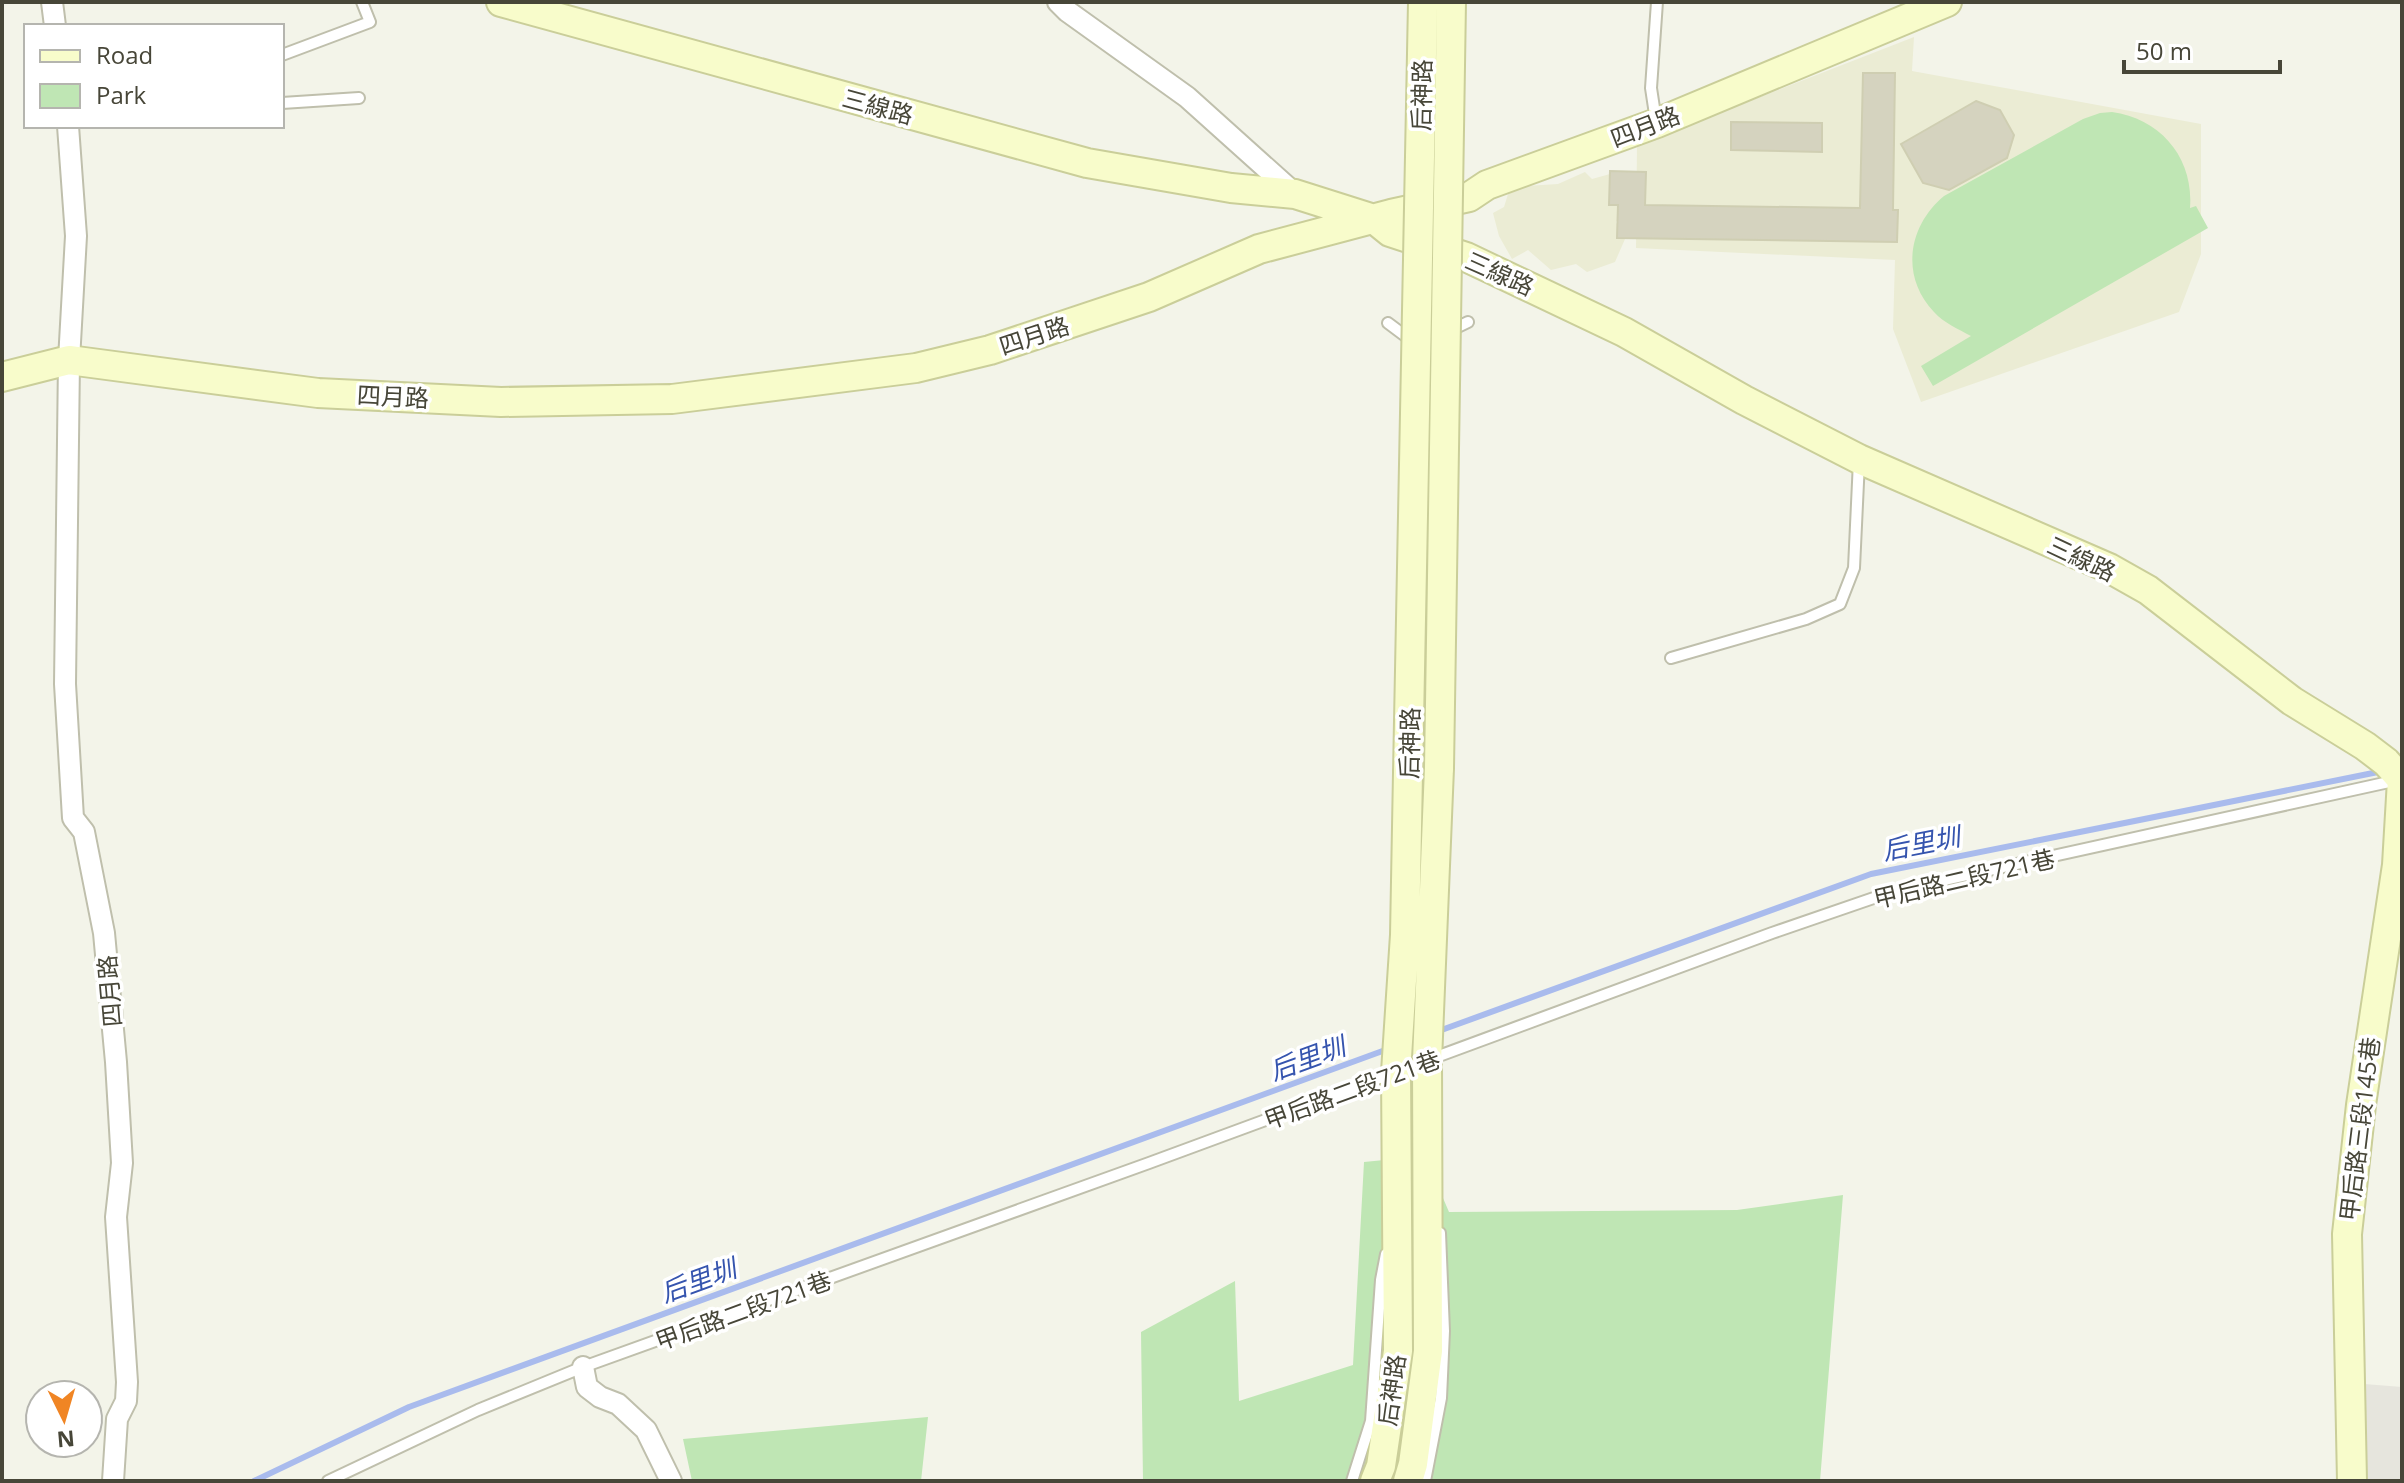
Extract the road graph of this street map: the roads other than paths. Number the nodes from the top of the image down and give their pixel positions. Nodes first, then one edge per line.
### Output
1 (52, 2) edge
2 (362, 2) edge
3 (501, 2) edge
4 (1058, 2) edge
5 (1423, 2) edge
6 (1451, 2) edge
7 (1657, 2) edge
8 (1947, 2) edge
9 (55, 24) edge
10 (284, 54) edge
11 (359, 98) dead end
12 (284, 103) edge
13 (1657, 123) junction
14 (68, 128) edge
15 (1295, 194) junction
16 (1374, 219) junction
17 (1468, 322) dead end
18 (1388, 323) dead end
19 (69, 360) junction
20 (2, 377) edge
21 (1859, 459) junction
22 (1671, 658) dead end
23 (2402, 780) edge
24 (1427, 1061) junction
25 (1396, 1072) junction
26 (1429, 1191) junction
27 (1396, 1197) junction
28 (583, 1367) junction
29 (113, 1481) edge
30 (328, 1481) edge
31 (671, 1481) edge
32 (1352, 1481) edge
33 (1375, 1481) edge
34 (1408, 1481) edge
35 (1425, 1481) edge
36 (2352, 1481) edge

1 - 9 street
2 - 10 lane
3 - 15 street, 三線路
4 - 15 street
5 - 25 street, 后神路, bridge
6 - 24 street, 后神路, bridge
7 - 13 lane
8 - 13 street, 四月路
11 - 12 lane
13 - 16 street, 四月路
14 - 19 street, 四月路
15 - 16 street, 三線路
16 - 19 street, 四月路
16 - 21 street, 三線路
17 - 18 lane
19 - 20 street, 四月路
19 - 29 street, 四月路
21 - 22 lane
21 - 23 street, 三線路
23 - 24 lane, 甲后路二段721巷
23 - 36 street, 甲后路三段145巷
24 - 25 lane, 甲后路二段721巷
24 - 26 street, 后神路
25 - 27 street, 后神路
25 - 28 lane, 甲后路二段721巷
26 - 34 street, 后神路
26 - 35 lane
27 - 32 lane
27 - 33 street, 后神路
28 - 30 lane, 甲后路二段721巷
28 - 31 street

